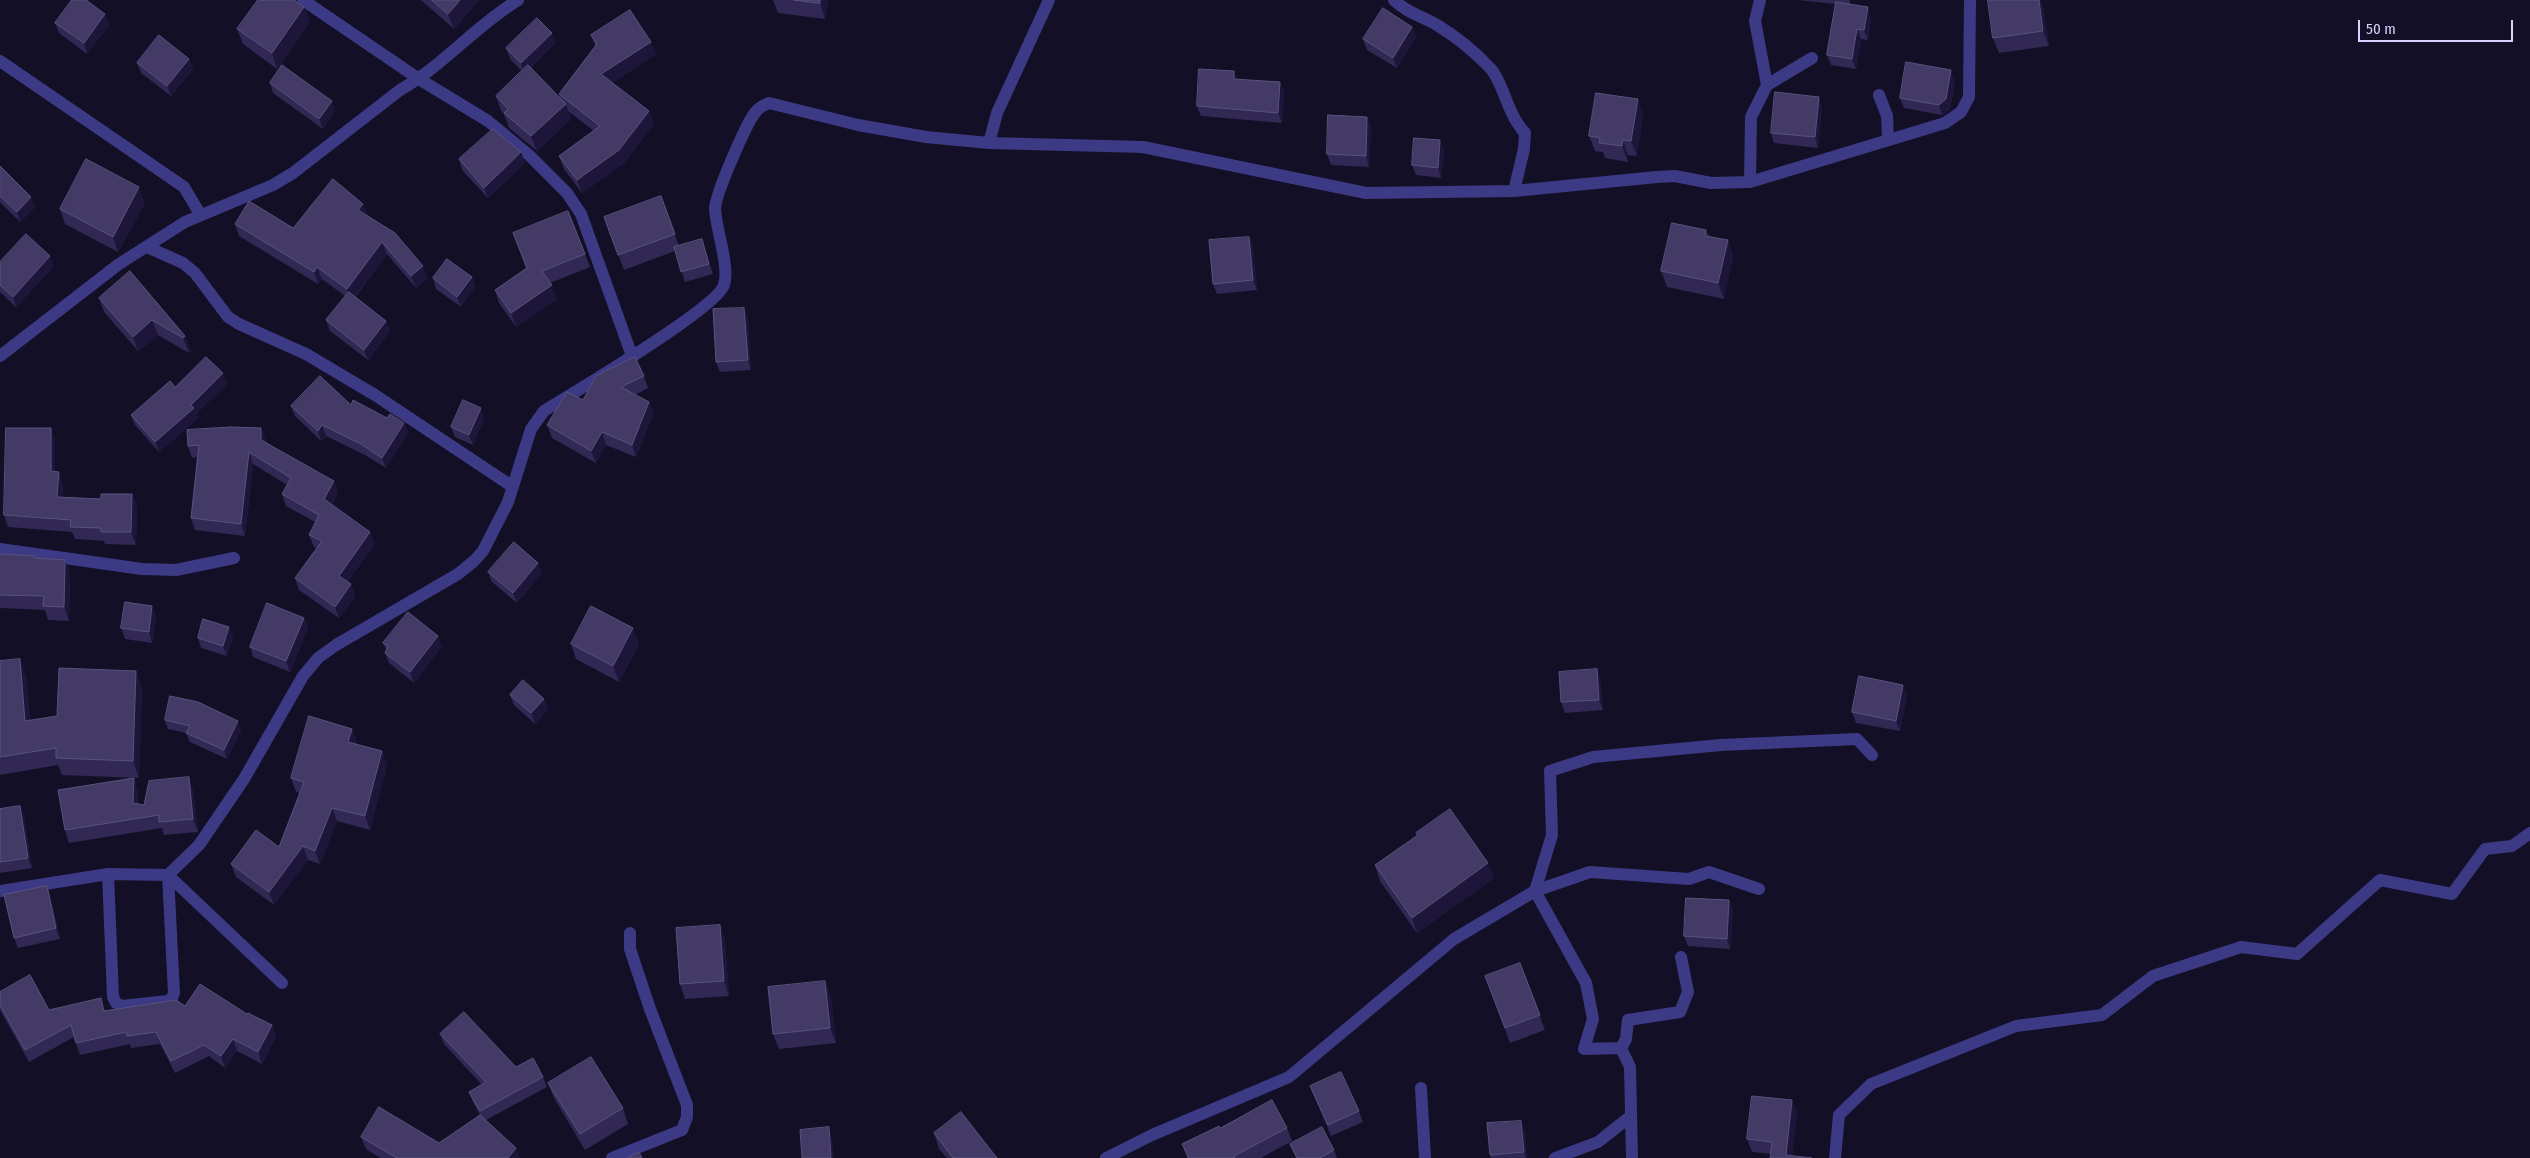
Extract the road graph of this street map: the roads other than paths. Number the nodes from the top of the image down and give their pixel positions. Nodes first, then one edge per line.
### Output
1 (303, 0) edge
2 (518, 0) edge
3 (1049, 0) edge
4 (1394, 0) edge
5 (1760, 0) edge
6 (1970, 0) edge
7 (1812, 58) dead end
8 (0, 61) edge
9 (419, 79) junction
10 (1767, 85) junction
11 (1880, 95) dead end
12 (1888, 139) junction
13 (989, 143) junction
14 (1750, 182) junction
15 (1514, 191) junction
16 (200, 214) junction
17 (147, 246) junction
18 (0, 356) edge
19 (632, 356) junction
20 (513, 487) junction
21 (0, 549) edge
22 (234, 558) dead end
23 (1872, 755) dead end
24 (2530, 833) edge
25 (108, 874) junction
26 (168, 875) junction
27 (1758, 889) dead end
28 (0, 890) edge
29 (1535, 891) junction
30 (630, 933) dead end
31 (1681, 957) dead end
32 (282, 983) dead end
33 (1621, 1048) junction
34 (1421, 1088) dead end
35 (1631, 1116) junction
36 (612, 1158) edge
37 (1106, 1158) edge
38 (1425, 1158) edge
39 (1555, 1158) edge
40 (1632, 1158) edge
41 (1835, 1158) edge

1 - 9 street
2 - 9 street
3 - 13 street
4 - 15 street
5 - 10 street
6 - 12 street
7 - 10 street
8 - 16 street
9 - 16 street
9 - 19 street
10 - 14 street
11 - 12 street
12 - 14 street
13 - 15 street
13 - 19 street
14 - 15 street
16 - 17 street
17 - 18 street
17 - 20 street
19 - 20 street
20 - 26 street
21 - 22 street
23 - 29 street
24 - 41 street
25 - 26 street
25 - 26 street
25 - 28 street
26 - 32 street
27 - 29 street
29 - 33 street
29 - 37 street
30 - 36 street
31 - 33 street
33 - 35 street
34 - 38 street
35 - 39 street
35 - 40 street

